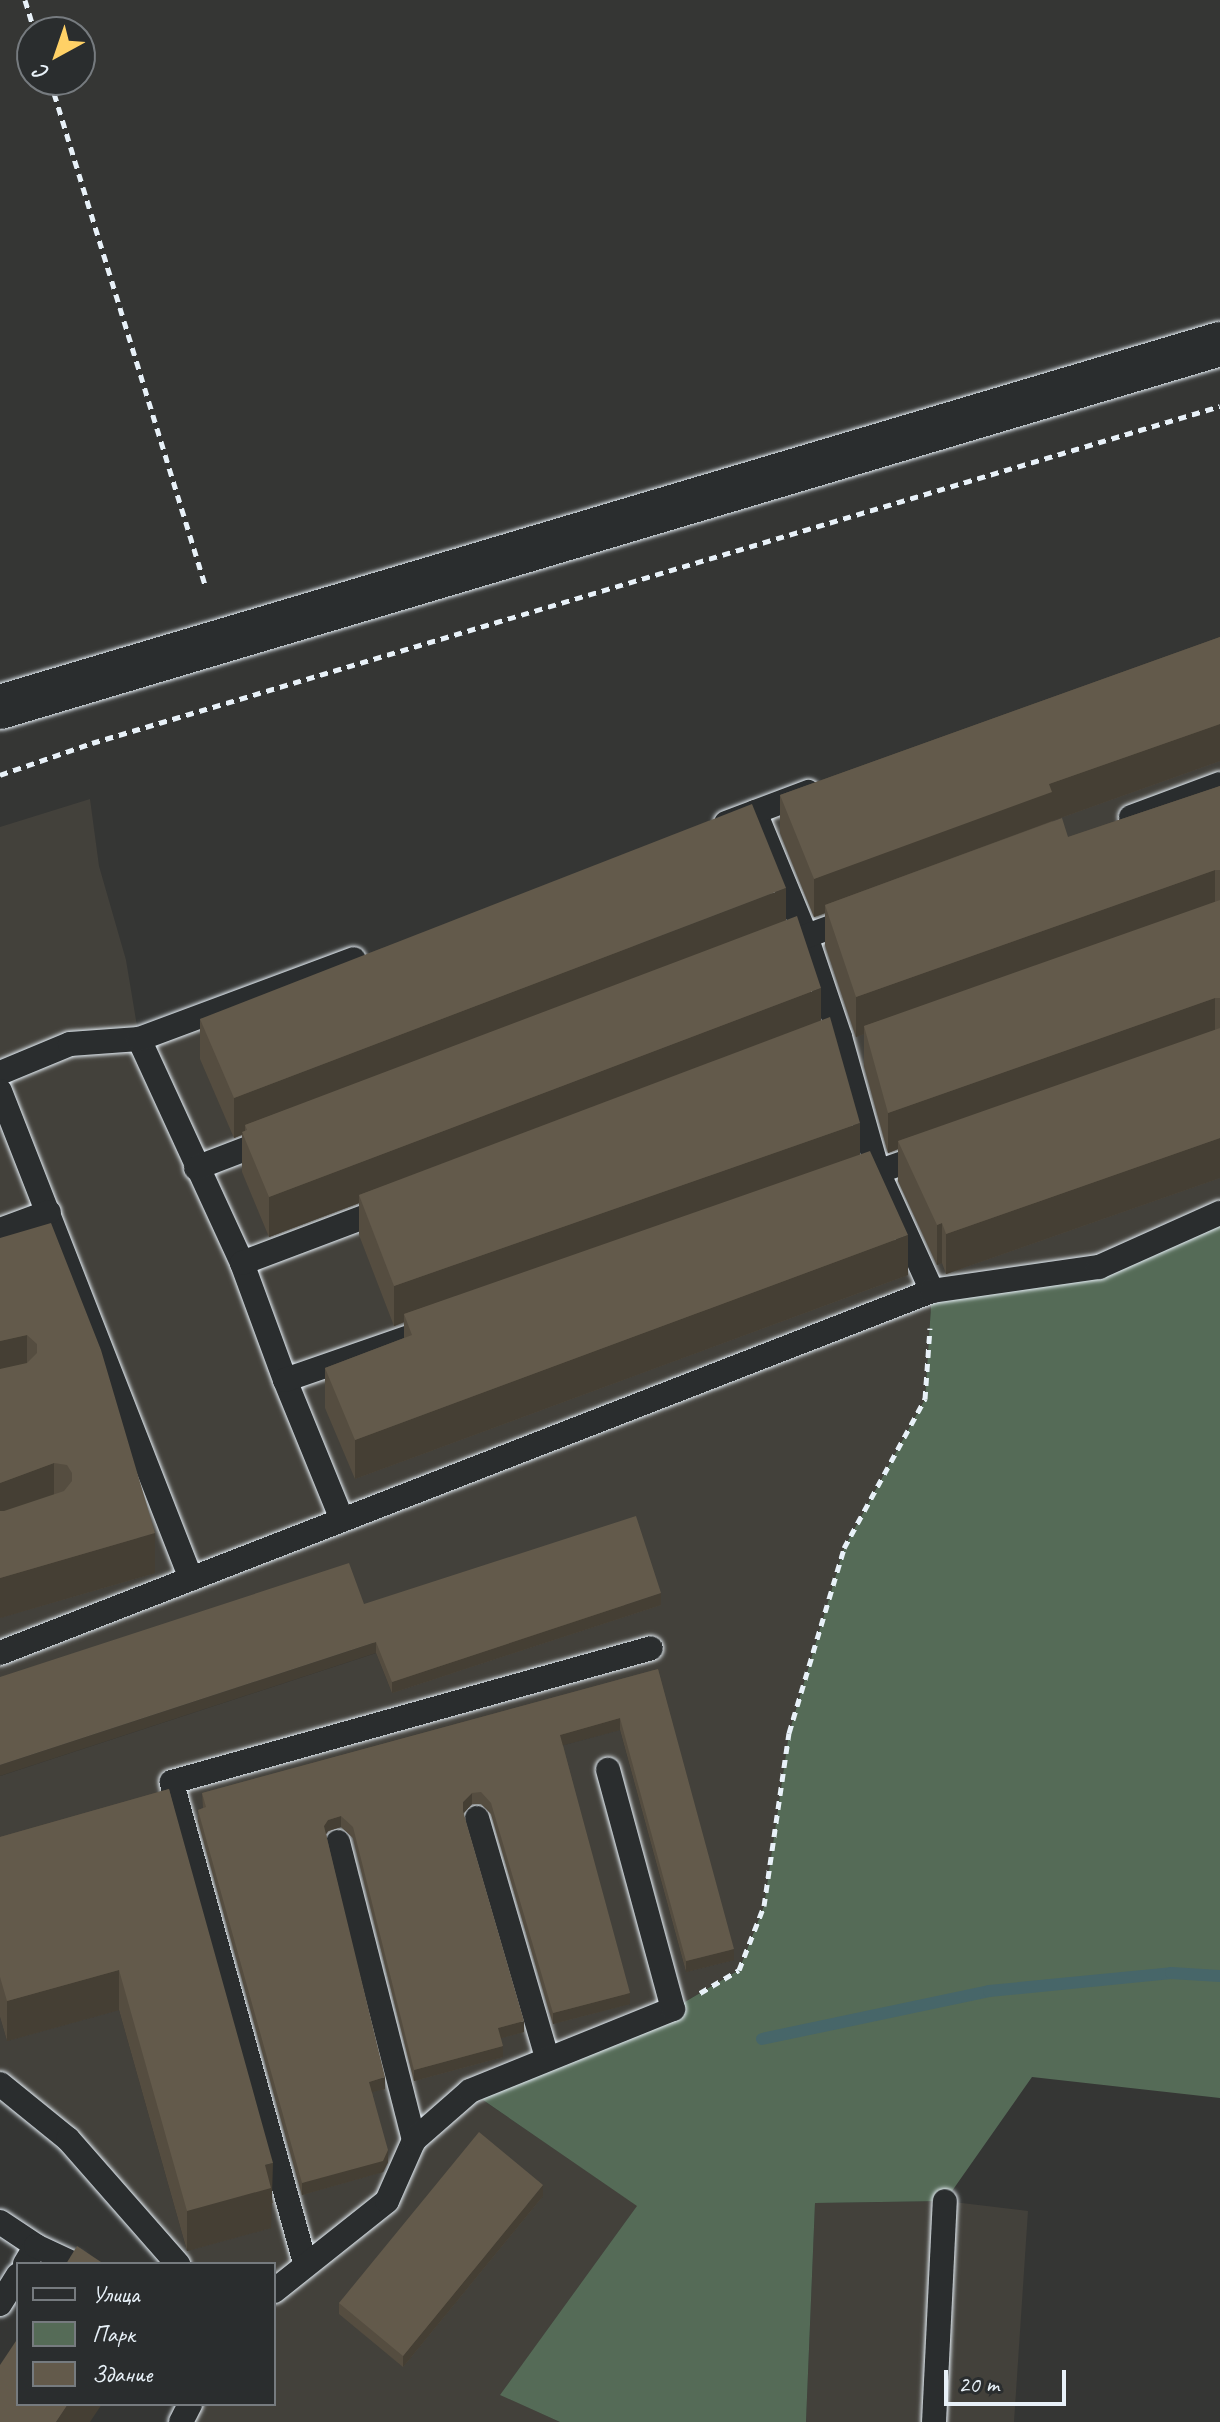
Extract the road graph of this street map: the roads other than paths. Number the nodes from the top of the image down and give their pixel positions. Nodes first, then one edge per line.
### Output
1 (1220, 344) edge
2 (0, 707) edge
3 (830, 784) edge
4 (1220, 784) edge
5 (755, 812) junction
6 (1102, 828) edge
7 (697, 833) edge
8 (880, 909) edge
9 (806, 936) junction
10 (374, 952) edge
11 (746, 959) edge
12 (139, 1039) junction
13 (811, 1048) edge
14 (849, 1048) junction
15 (0, 1073) edge
16 (0, 1091) edge
17 (300, 1128) edge
18 (953, 1146) edge
19 (196, 1168) junction
20 (878, 1172) junction
21 (819, 1193) edge
22 (407, 1200) edge
23 (49, 1212) junction
24 (1220, 1213) edge
25 (0, 1230) edge
26 (242, 1263) junction
27 (932, 1291) junction
28 (433, 1328) edge
29 (285, 1380) junction
30 (342, 1520) junction
31 (191, 1579) junction
32 (651, 1648) dead end
33 (0, 1653) edge
34 (608, 1770) dead end
35 (477, 1818) dead end
36 (338, 1842) dead end
37 (547, 2057) junction
38 (0, 2084) edge
39 (414, 2140) junction
40 (945, 2201) dead end
41 (0, 2222) edge
42 (30, 2255) edge
43 (64, 2262) edge
44 (176, 2262) edge
45 (305, 2263) junction
46 (16, 2278) edge
47 (276, 2289) edge
48 (0, 2304) edge
49 (934, 2422) edge

1 - 2 street
3 - 5 lane
4 - 6 lane
5 - 7 lane
5 - 9 lane
8 - 9 lane
9 - 11 lane
9 - 14 lane
10 - 12 lane
12 - 15 lane
12 - 19 lane
13 - 14 lane
14 - 20 lane
16 - 23 lane
17 - 19 lane
18 - 20 lane
19 - 26 lane
20 - 21 lane
20 - 27 lane
22 - 26 lane
23 - 25 lane
23 - 31 lane
24 - 27 lane
26 - 29 lane
27 - 30 lane
28 - 29 lane
29 - 30 lane
30 - 31 lane
31 - 33 lane
32 - 45 lane
34 - 37 lane
35 - 37 lane
36 - 39 lane
37 - 39 lane
38 - 44 lane
39 - 45 lane
40 - 49 lane
41 - 42 lane
42 - 43 lane
45 - 47 lane
46 - 48 lane

